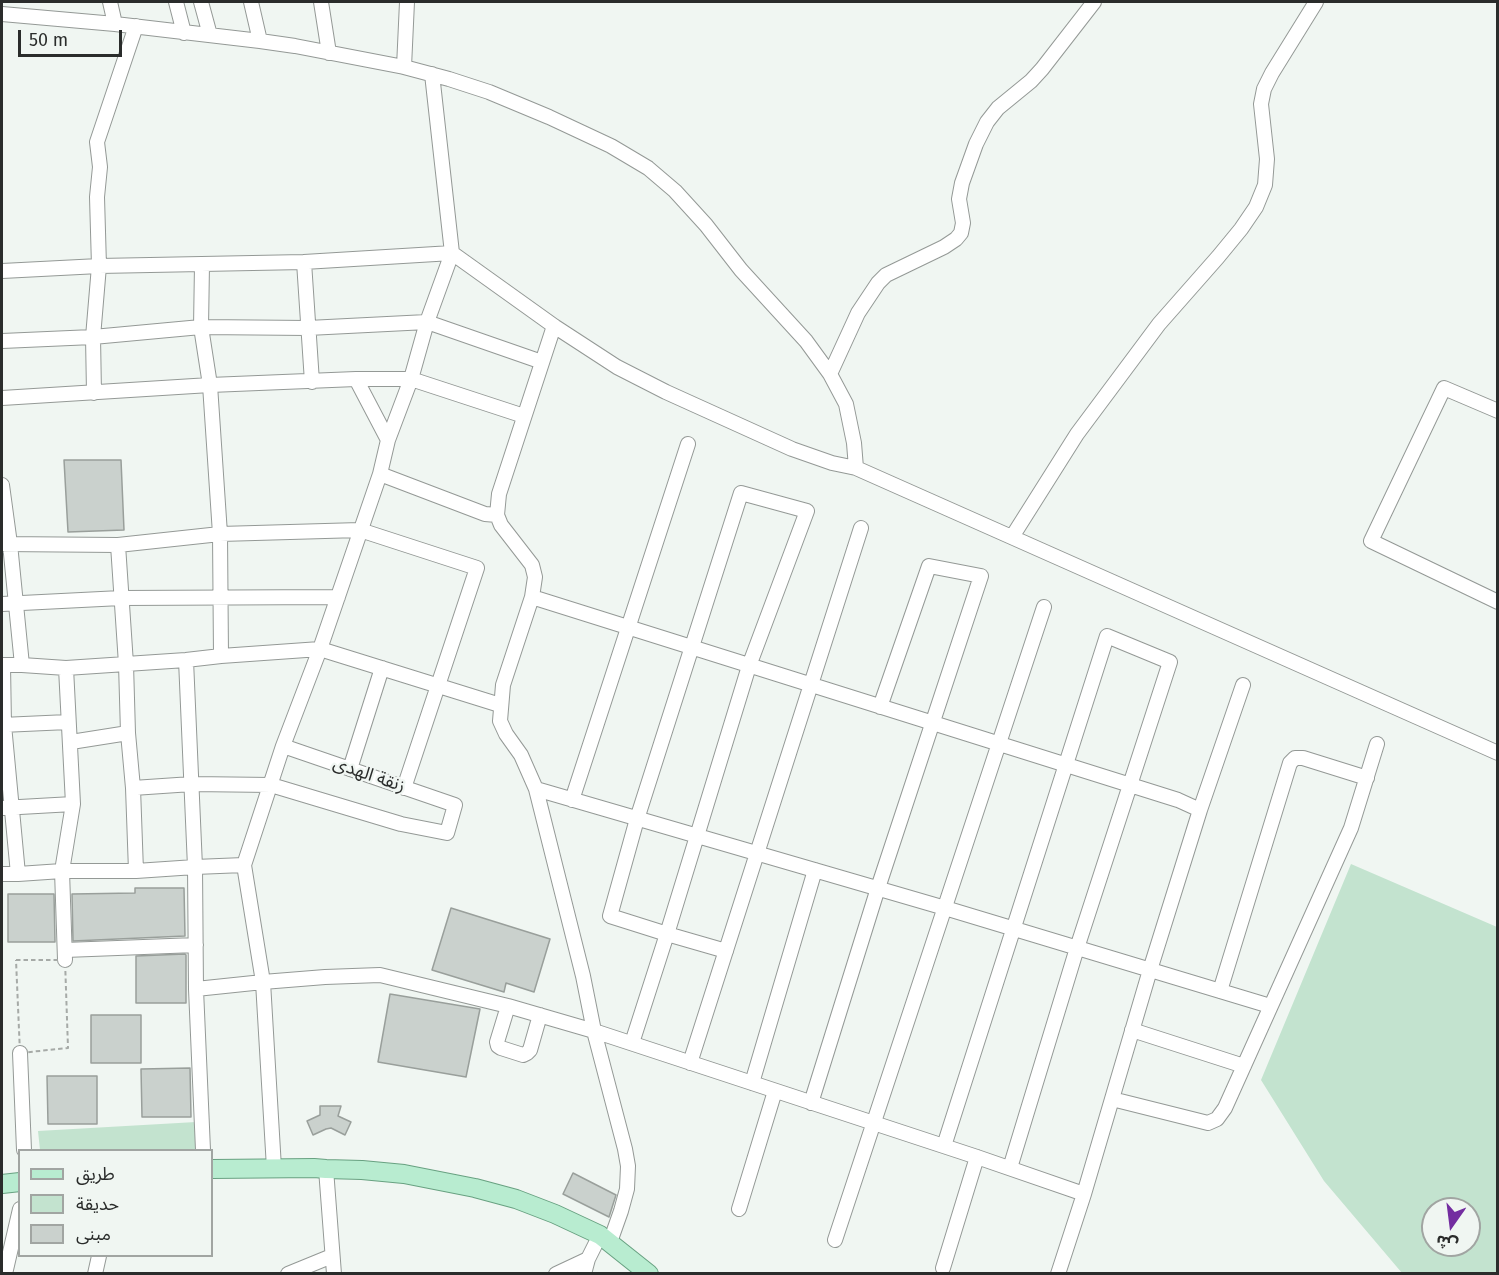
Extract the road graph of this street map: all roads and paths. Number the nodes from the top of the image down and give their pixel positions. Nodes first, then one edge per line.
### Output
1 (110, 2) edge
2 (176, 2) edge
3 (201, 2) edge
4 (251, 2) edge
5 (321, 2) edge
6 (407, 2) edge
7 (1094, 2) edge
8 (1316, 2) edge
9 (2, 14) edge
10 (115, 24) junction
11 (136, 26) junction
12 (184, 33) junction
13 (210, 35) junction
14 (260, 41) junction
15 (329, 53) junction
16 (404, 67) junction
17 (432, 74) junction
18 (452, 253) junction
19 (304, 262) junction
20 (202, 265) junction
21 (99, 266) junction
22 (2, 271) edge
23 (427, 322) junction
24 (554, 326) junction
25 (201, 327) junction
26 (308, 328) junction
27 (93, 337) junction
28 (2, 341) edge
29 (542, 362) junction
30 (830, 374) junction
31 (356, 379) junction
32 (411, 379) junction
33 (312, 382) junction
34 (210, 385) junction
35 (94, 393) junction
36 (2, 398) edge
37 (1497, 411) edge
38 (524, 416) junction
39 (388, 440) junction
40 (688, 444) dead end
41 (856, 468) junction
42 (380, 474) junction
43 (2, 485) edge
44 (497, 515) junction
45 (861, 528) dead end
46 (360, 530) junction
47 (220, 534) junction
48 (1012, 537) junction
49 (6, 544) edge
50 (118, 545) junction
51 (338, 597) junction
52 (532, 597) junction
53 (121, 598) junction
54 (220, 598) junction
55 (1497, 602) edge
56 (16, 603) junction
57 (2, 604) edge
58 (1044, 607) dead end
59 (628, 628) junction
60 (692, 648) junction
61 (320, 649) junction
62 (221, 656) junction
63 (186, 660) junction
64 (126, 664) junction
65 (2, 665) edge
66 (22, 665) junction
67 (749, 666) junction
68 (66, 668) junction
69 (382, 668) junction
70 (438, 685) junction
71 (811, 685) junction
72 (1243, 685) dead end
73 (501, 705) junction
74 (880, 707) junction
75 (68, 722) junction
76 (932, 723) junction
77 (3, 725) edge
78 (128, 733) junction
79 (70, 742) junction
80 (999, 744) junction
81 (1377, 744) dead end
82 (283, 746) junction
83 (1497, 753) edge
84 (1065, 765) junction
85 (350, 769) junction
86 (1367, 778) junction
87 (192, 784) junction
88 (271, 785) junction
89 (1130, 786) junction
90 (133, 788) junction
91 (404, 788) junction
92 (536, 789) junction
93 (573, 800) junction
94 (73, 804) junction
95 (7, 808) edge
96 (1200, 810) junction
97 (637, 819) junction
98 (697, 836) junction
99 (758, 854) junction
100 (244, 865) junction
101 (195, 867) junction
102 (815, 870) junction
103 (62, 871) junction
104 (136, 871) junction
105 (2, 874) edge
106 (18, 874) junction
107 (878, 888) junction
108 (945, 908) junction
109 (1013, 928) junction
110 (667, 934) junction
111 (196, 945) junction
112 (1077, 948) junction
113 (726, 951) junction
114 (65, 955) junction
115 (1150, 970) junction
116 (263, 982) junction
117 (196, 989) junction
118 (1220, 991) junction
119 (508, 1006) junction
120 (1270, 1006) junction
121 (540, 1015) junction
122 (1132, 1030) junction
123 (594, 1031) junction
124 (632, 1043) junction
125 (20, 1053) junction
126 (690, 1063) junction
127 (1244, 1066) junction
128 (752, 1083) junction
129 (775, 1090) junction
130 (1112, 1099) junction
131 (811, 1103) junction
132 (874, 1123) junction
133 (944, 1146) junction
134 (24, 1149) edge
135 (203, 1149) edge
136 (977, 1157) junction
137 (274, 1168) junction
138 (1010, 1168) junction
139 (213, 1169) edge
140 (326, 1170) junction
141 (18, 1182) edge
142 (2, 1184) edge
143 (1084, 1194) junction
144 (740, 1209) dead end
145 (18, 1218) edge
146 (605, 1238) junction
147 (835, 1240) dead end
148 (332, 1256) junction
149 (99, 1257) edge
150 (588, 1259) junction
151 (943, 1268) dead end
152 (5, 1274) edge
153 (95, 1274) edge
154 (288, 1274) edge
155 (334, 1274) edge
156 (556, 1274) edge
157 (584, 1274) edge
158 (649, 1274) edge
159 (1058, 1274) edge

1 - 10 street
2 - 12 street
3 - 13 street
4 - 14 street
5 - 15 street
6 - 16 street
7 - 30 street
8 - 48 street
9 - 10 street
10 - 11 street
11 - 12 street
11 - 21 street
12 - 13 street
13 - 14 street
14 - 15 street
15 - 16 street
16 - 17 street
17 - 18 street
17 - 30 street
18 - 19 street
18 - 23 street
18 - 24 street
19 - 20 street
19 - 26 street
20 - 21 street
20 - 25 street
21 - 22 street
21 - 27 street
23 - 26 street
23 - 29 street
23 - 32 street
24 - 29 street
24 - 41 street
25 - 26 street
25 - 27 street
25 - 34 street
26 - 33 street
27 - 28 street
27 - 35 street
29 - 38 street
30 - 41 street
31 - 32 street
31 - 33 street
31 - 39 street
32 - 38 street
32 - 39 street
33 - 34 street
34 - 35 street
34 - 47 street
35 - 36 street
37 - 55 street
38 - 44 street
39 - 42 street
40 - 59 street
41 - 48 street
42 - 44 street
42 - 46 street
43 - 49 street
44 - 52 street
45 - 71 street
46 - 47 street
46 - 51 street
46 - 70 street
47 - 50 street
47 - 54 street
48 - 83 street
49 - 50 street
49 - 56 street
50 - 53 street
51 - 54 street
51 - 61 street
52 - 59 street
52 - 73 street
53 - 54 street
53 - 56 street
53 - 64 street
54 - 62 street
56 - 57 street
56 - 66 street
58 - 80 street
59 - 60 street
59 - 93 street
60 - 67 street
60 - 67 street
60 - 97 street
61 - 62 street
61 - 69 street
61 - 82 street
62 - 63 street
63 - 64 street
63 - 87 street
64 - 68 street
64 - 78 street
65 - 66 street
65 - 77 street
66 - 68 street
67 - 71 street
67 - 98 street
68 - 75 street
69 - 70 street
69 - 85 street
70 - 73 street
70 - 91 street
71 - 74 street
71 - 99 street
72 - 96 street
73 - 92 street
74 - 76 street
74 - 76 street
75 - 77 street
75 - 79 street
76 - 80 street
76 - 107 street
77 - 95 street
78 - 79 street
78 - 90 street
79 - 94 street
80 - 84 street
80 - 108 street
81 - 86 street
82 - 85 street, زنقة الهدى
82 - 88 street
84 - 89 street
84 - 89 street
84 - 109 street
85 - 91 street, زنقة الهدى
86 - 118 street
86 - 120 street
87 - 88 street
87 - 90 street
87 - 101 street
88 - 91 street, زنقة الهدى
88 - 100 street
89 - 96 street
89 - 112 street
90 - 104 street
92 - 93 street
92 - 123 street
93 - 97 street
94 - 95 street
94 - 103 street
95 - 106 street
96 - 115 street
97 - 98 street
97 - 110 street
98 - 99 street
98 - 110 street
99 - 102 street
99 - 113 street
100 - 101 street
100 - 116 street
101 - 104 street
101 - 111 street
102 - 107 street
102 - 128 street
103 - 104 street
103 - 106 street
103 - 114 street
105 - 106 street
107 - 108 street
107 - 131 street
108 - 109 street
108 - 132 street
109 - 112 street
109 - 133 street
110 - 113 street
110 - 124 street
111 - 114 street
111 - 117 street
112 - 115 street
112 - 138 street
113 - 126 street
114 - 125 path
114 - 125 path
115 - 118 street
115 - 122 street
116 - 117 street
116 - 119 street
116 - 137 street
117 - 135 street
118 - 120 street
119 - 121 street
119 - 121 street
120 - 127 street
121 - 123 street
122 - 127 street
122 - 130 street
123 - 124 street
123 - 146 street
124 - 126 street
125 - 134 street
126 - 128 street
127 - 130 street
128 - 129 street
129 - 131 street
129 - 144 street
130 - 143 street
131 - 132 street
132 - 133 street
132 - 147 street
133 - 136 street
136 - 138 street
136 - 151 street
137 - 139 main road
137 - 140 main road
138 - 143 street
140 - 146 main road
140 - 148 street
141 - 142 main road
143 - 159 street
145 - 152 street
146 - 150 street
146 - 158 main road
148 - 154 street
148 - 155 street
149 - 153 street
150 - 156 street
150 - 157 street

